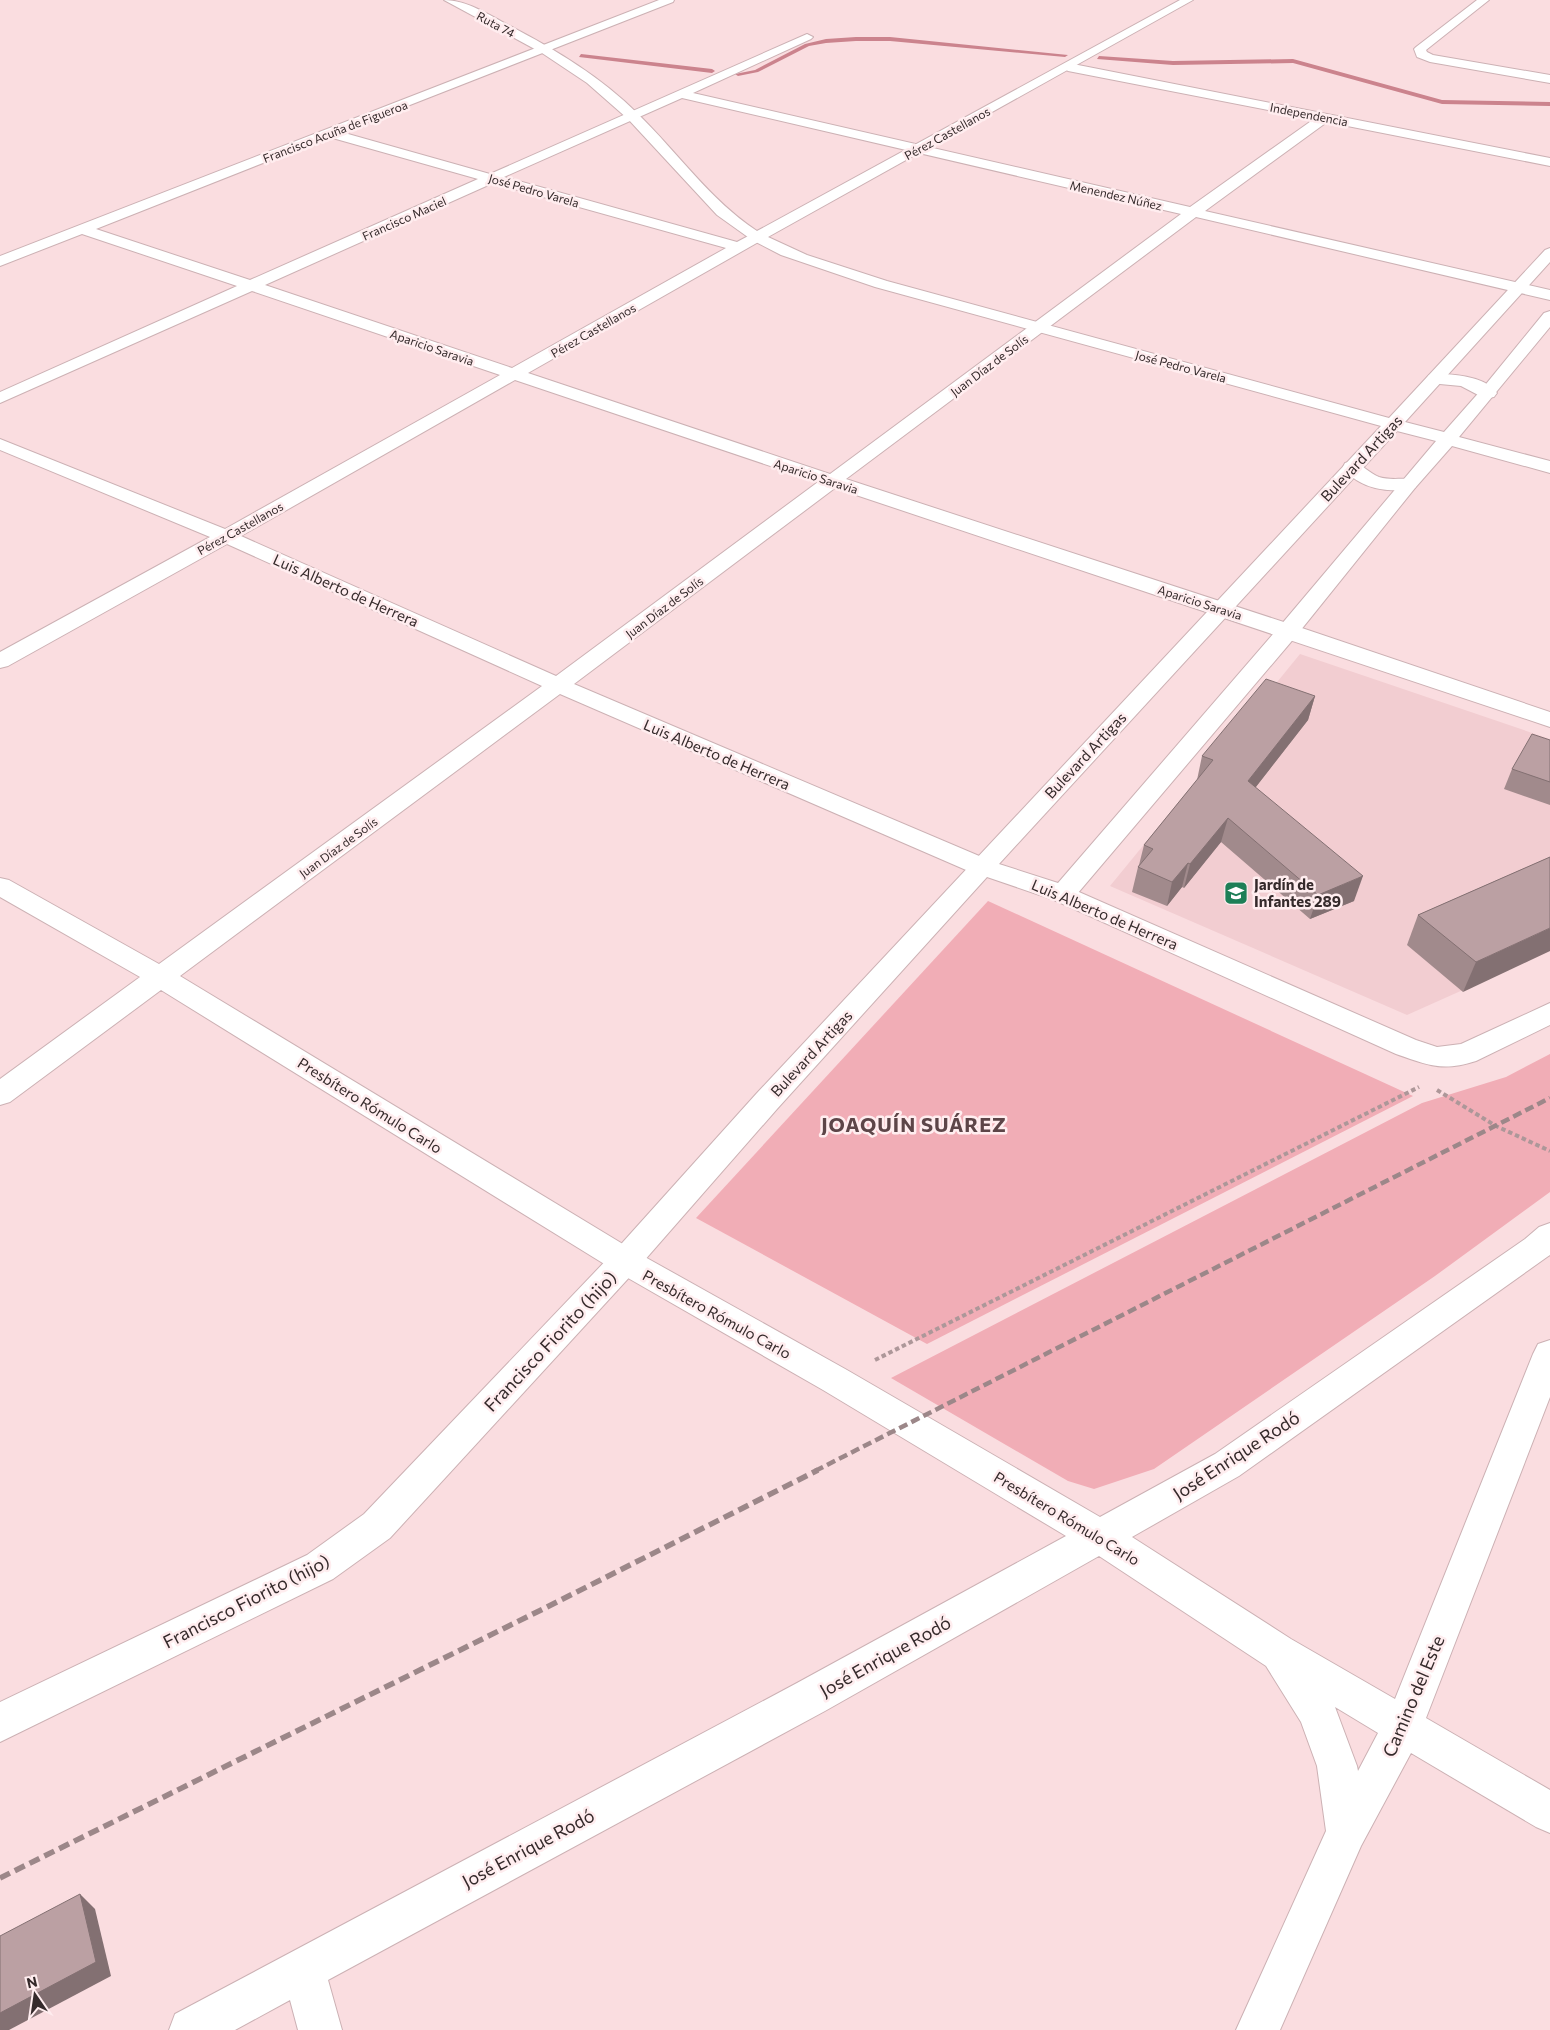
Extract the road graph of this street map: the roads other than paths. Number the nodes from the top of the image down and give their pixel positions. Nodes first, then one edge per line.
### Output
1 (449, 0) edge
2 (669, 0) edge
3 (1188, 0) edge
4 (1484, 0) edge
5 (807, 37) dead end
6 (543, 49) junction
7 (1068, 67) junction
8 (1550, 80) edge
9 (682, 94) junction
10 (633, 116) junction
11 (1325, 116) junction
12 (329, 133) junction
13 (918, 149) junction
14 (1550, 162) edge
15 (493, 178) junction
16 (1192, 213) junction
17 (82, 229) junction
18 (757, 237) junction
19 (739, 247) junction
20 (1550, 254) edge
21 (0, 261) edge
22 (252, 286) junction
23 (1520, 288) junction
24 (1550, 294) edge
25 (1550, 316) edge
26 (1039, 328) junction
27 (514, 374) junction
28 (1436, 380) junction
29 (1488, 394) junction
30 (0, 398) edge
31 (1393, 424) junction
32 (1448, 439) junction
33 (0, 444) edge
34 (1352, 467) junction
35 (1550, 467) edge
36 (832, 481) junction
37 (1408, 484) junction
38 (226, 536) junction
39 (1220, 609) junction
40 (1288, 631) junction
41 (0, 661) edge
42 (558, 686) junction
43 (1550, 720) edge
44 (982, 867) junction
45 (0, 886) edge
46 (1063, 894) junction
47 (161, 977) junction
48 (1550, 1013) edge
49 (0, 1094) edge
50 (1550, 1236) edge
51 (625, 1261) junction
52 (1550, 1354) edge
53 (1101, 1537) junction
54 (1278, 1652) junction
55 (0, 1722) edge
56 (1404, 1726) junction
57 (1550, 1812) edge
58 (1347, 1832) junction
59 (302, 1969) junction
60 (191, 2030) edge
61 (320, 2030) edge
62 (1258, 2030) edge

1 - 6 street, Ruta 74
2 - 6 street, Francisco Acuña de Figueroa
3 - 7 street, Pérez Castellanos
4 - 8 street
5 - 9 street, Francisco Maciel
6 - 10 street, Ruta 74
6 - 12 street, Francisco Acuña de Figueroa
7 - 11 street, Independencia
7 - 13 street, Pérez Castellanos
9 - 10 street, Francisco Maciel
9 - 13 street, Menendez Núñez
10 - 15 street, Francisco Maciel
10 - 18 street, José Pedro Varela
11 - 14 street, Independencia
11 - 16 street, Juan Díaz de Solís
12 - 15 street, José Pedro Varela
12 - 17 street, Francisco Acuña de Figueroa
13 - 16 street, Menendez Núñez
13 - 18 street, Pérez Castellanos
15 - 19 street, José Pedro Varela
15 - 22 street, Francisco Maciel
16 - 23 street, Menendez Núñez
16 - 26 street, Juan Díaz de Solís
17 - 21 street, Francisco Acuña de Figueroa
17 - 22 street, Aparicio Saravia
18 - 19 street, Pérez Castellanos
18 - 26 street, José Pedro Varela
19 - 27 street, Pérez Castellanos
20 - 23 street, Bulevard Artigas
22 - 27 street, Aparicio Saravia
22 - 30 street, Francisco Maciel
23 - 24 street, Menendez Núñez
23 - 28 street, Bulevard Artigas
25 - 29 street
26 - 31 street, José Pedro Varela
26 - 36 street, Juan Díaz de Solís
27 - 36 street, Aparicio Saravia
27 - 38 street, Pérez Castellanos
28 - 29 street
28 - 31 street, Bulevard Artigas
29 - 32 street
31 - 32 street, José Pedro Varela
31 - 34 street, Bulevard Artigas
32 - 35 street, José Pedro Varela
32 - 37 street
33 - 38 street, Luis Alberto de Herrera
34 - 37 street
34 - 39 street, Bulevard Artigas
36 - 39 street, Aparicio Saravia
36 - 42 street, Juan Díaz de Solís
37 - 40 street
38 - 41 street, Pérez Castellanos
38 - 42 street, Luis Alberto de Herrera
39 - 40 street, Aparicio Saravia
39 - 44 street, Bulevard Artigas
40 - 43 street, Aparicio Saravia
40 - 46 street
42 - 44 street, Luis Alberto de Herrera
42 - 47 street, Juan Díaz de Solís
44 - 46 street, Luis Alberto de Herrera
44 - 51 street, Bulevard Artigas
45 - 47 street, Presbítero Rómulo Carlo
46 - 48 street, Luis Alberto de Herrera
47 - 49 street, Juan Díaz de Solís
47 - 51 street, Presbítero Rómulo Carlo
50 - 53 street, José Enrique Rodó
51 - 53 street, Presbítero Rómulo Carlo
51 - 55 street, Francisco Fiorito (hijo)
52 - 56 street, Camino del Este
53 - 54 street, Presbítero Rómulo Carlo
53 - 59 street, José Enrique Rodó
54 - 56 street, Presbítero Rómulo Carlo
54 - 58 street, Presbítero Rómulo Carlo
56 - 57 street, Presbítero Rómulo Carlo
56 - 58 street, Camino del Este
58 - 62 street, Camino del Este
59 - 60 street, José Enrique Rodó
59 - 61 street

